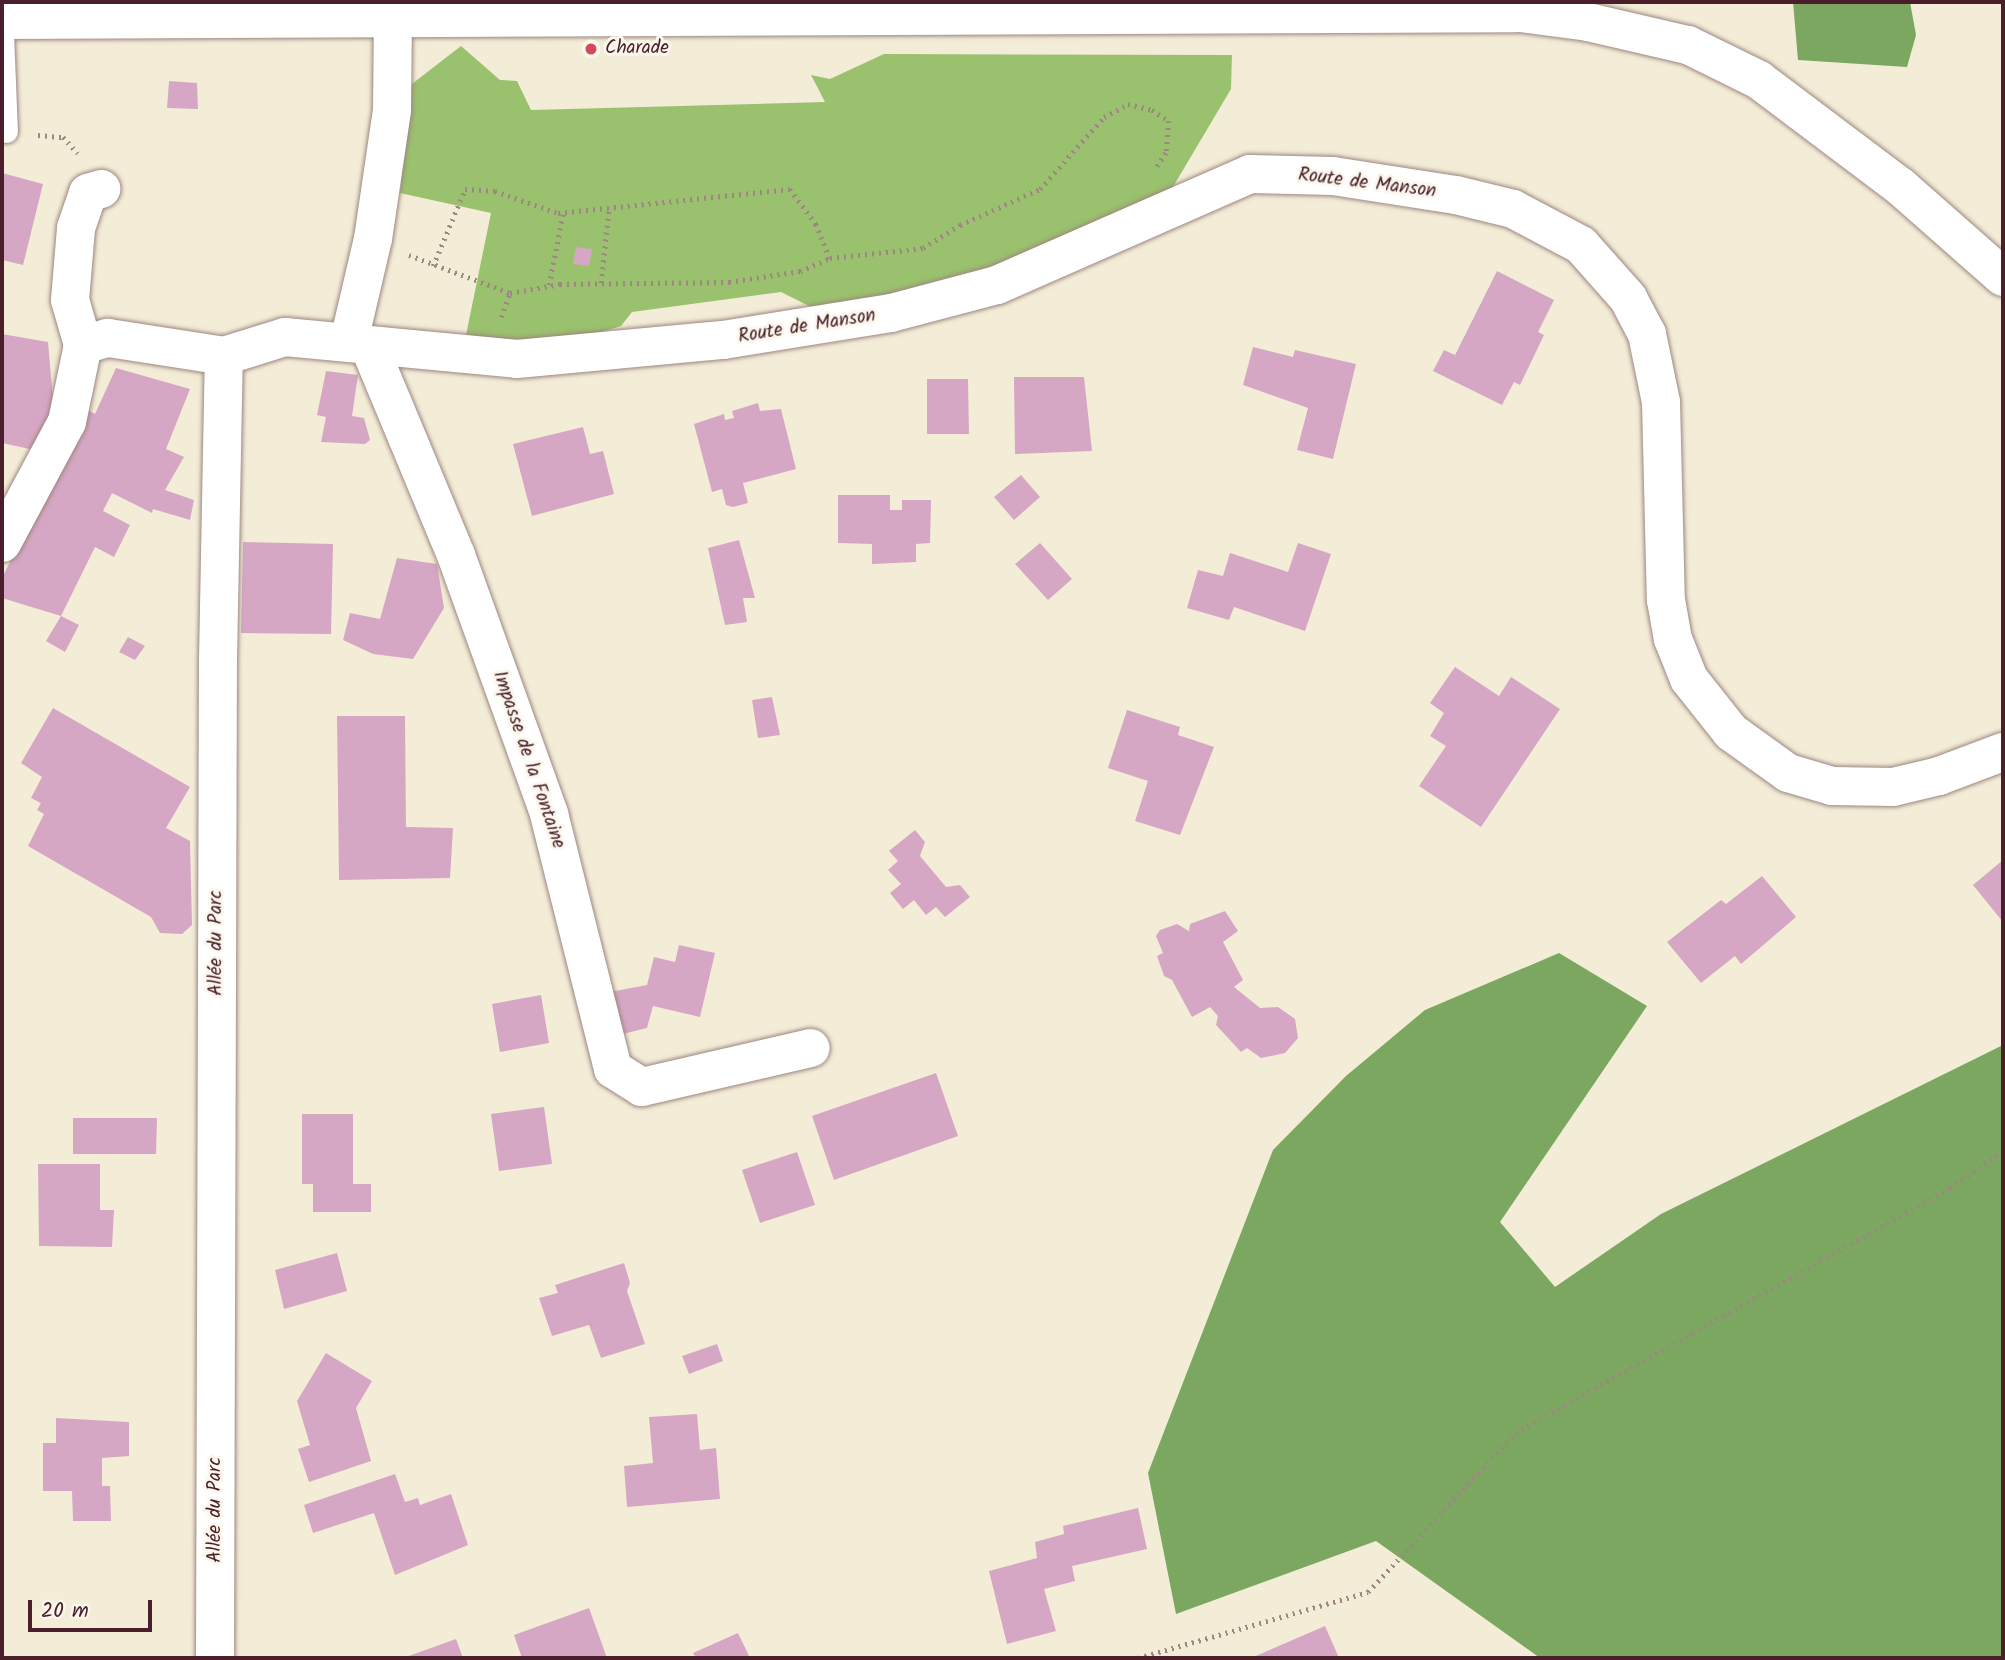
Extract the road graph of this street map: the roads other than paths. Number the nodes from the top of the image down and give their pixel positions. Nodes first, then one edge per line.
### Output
1 (108, 12) edge
2 (393, 19) junction
3 (2, 20) edge
4 (2, 33) edge
5 (6, 131) road end
6 (102, 189) road end
7 (2003, 277) edge
8 (359, 344) junction
9 (83, 345) junction
10 (224, 356) junction
11 (2, 543) edge
12 (2003, 752) edge
13 (811, 1048) dead end
14 (215, 1658) edge

1 - 2 street
1 - 3 street
2 - 7 street
2 - 8 street
4 - 5 lane
6 - 9 street
8 - 10 street
8 - 12 street, Route de Manson
8 - 13 street, Impasse de la Fontaine
9 - 10 street
9 - 11 street
10 - 14 street, Allée du Parc

